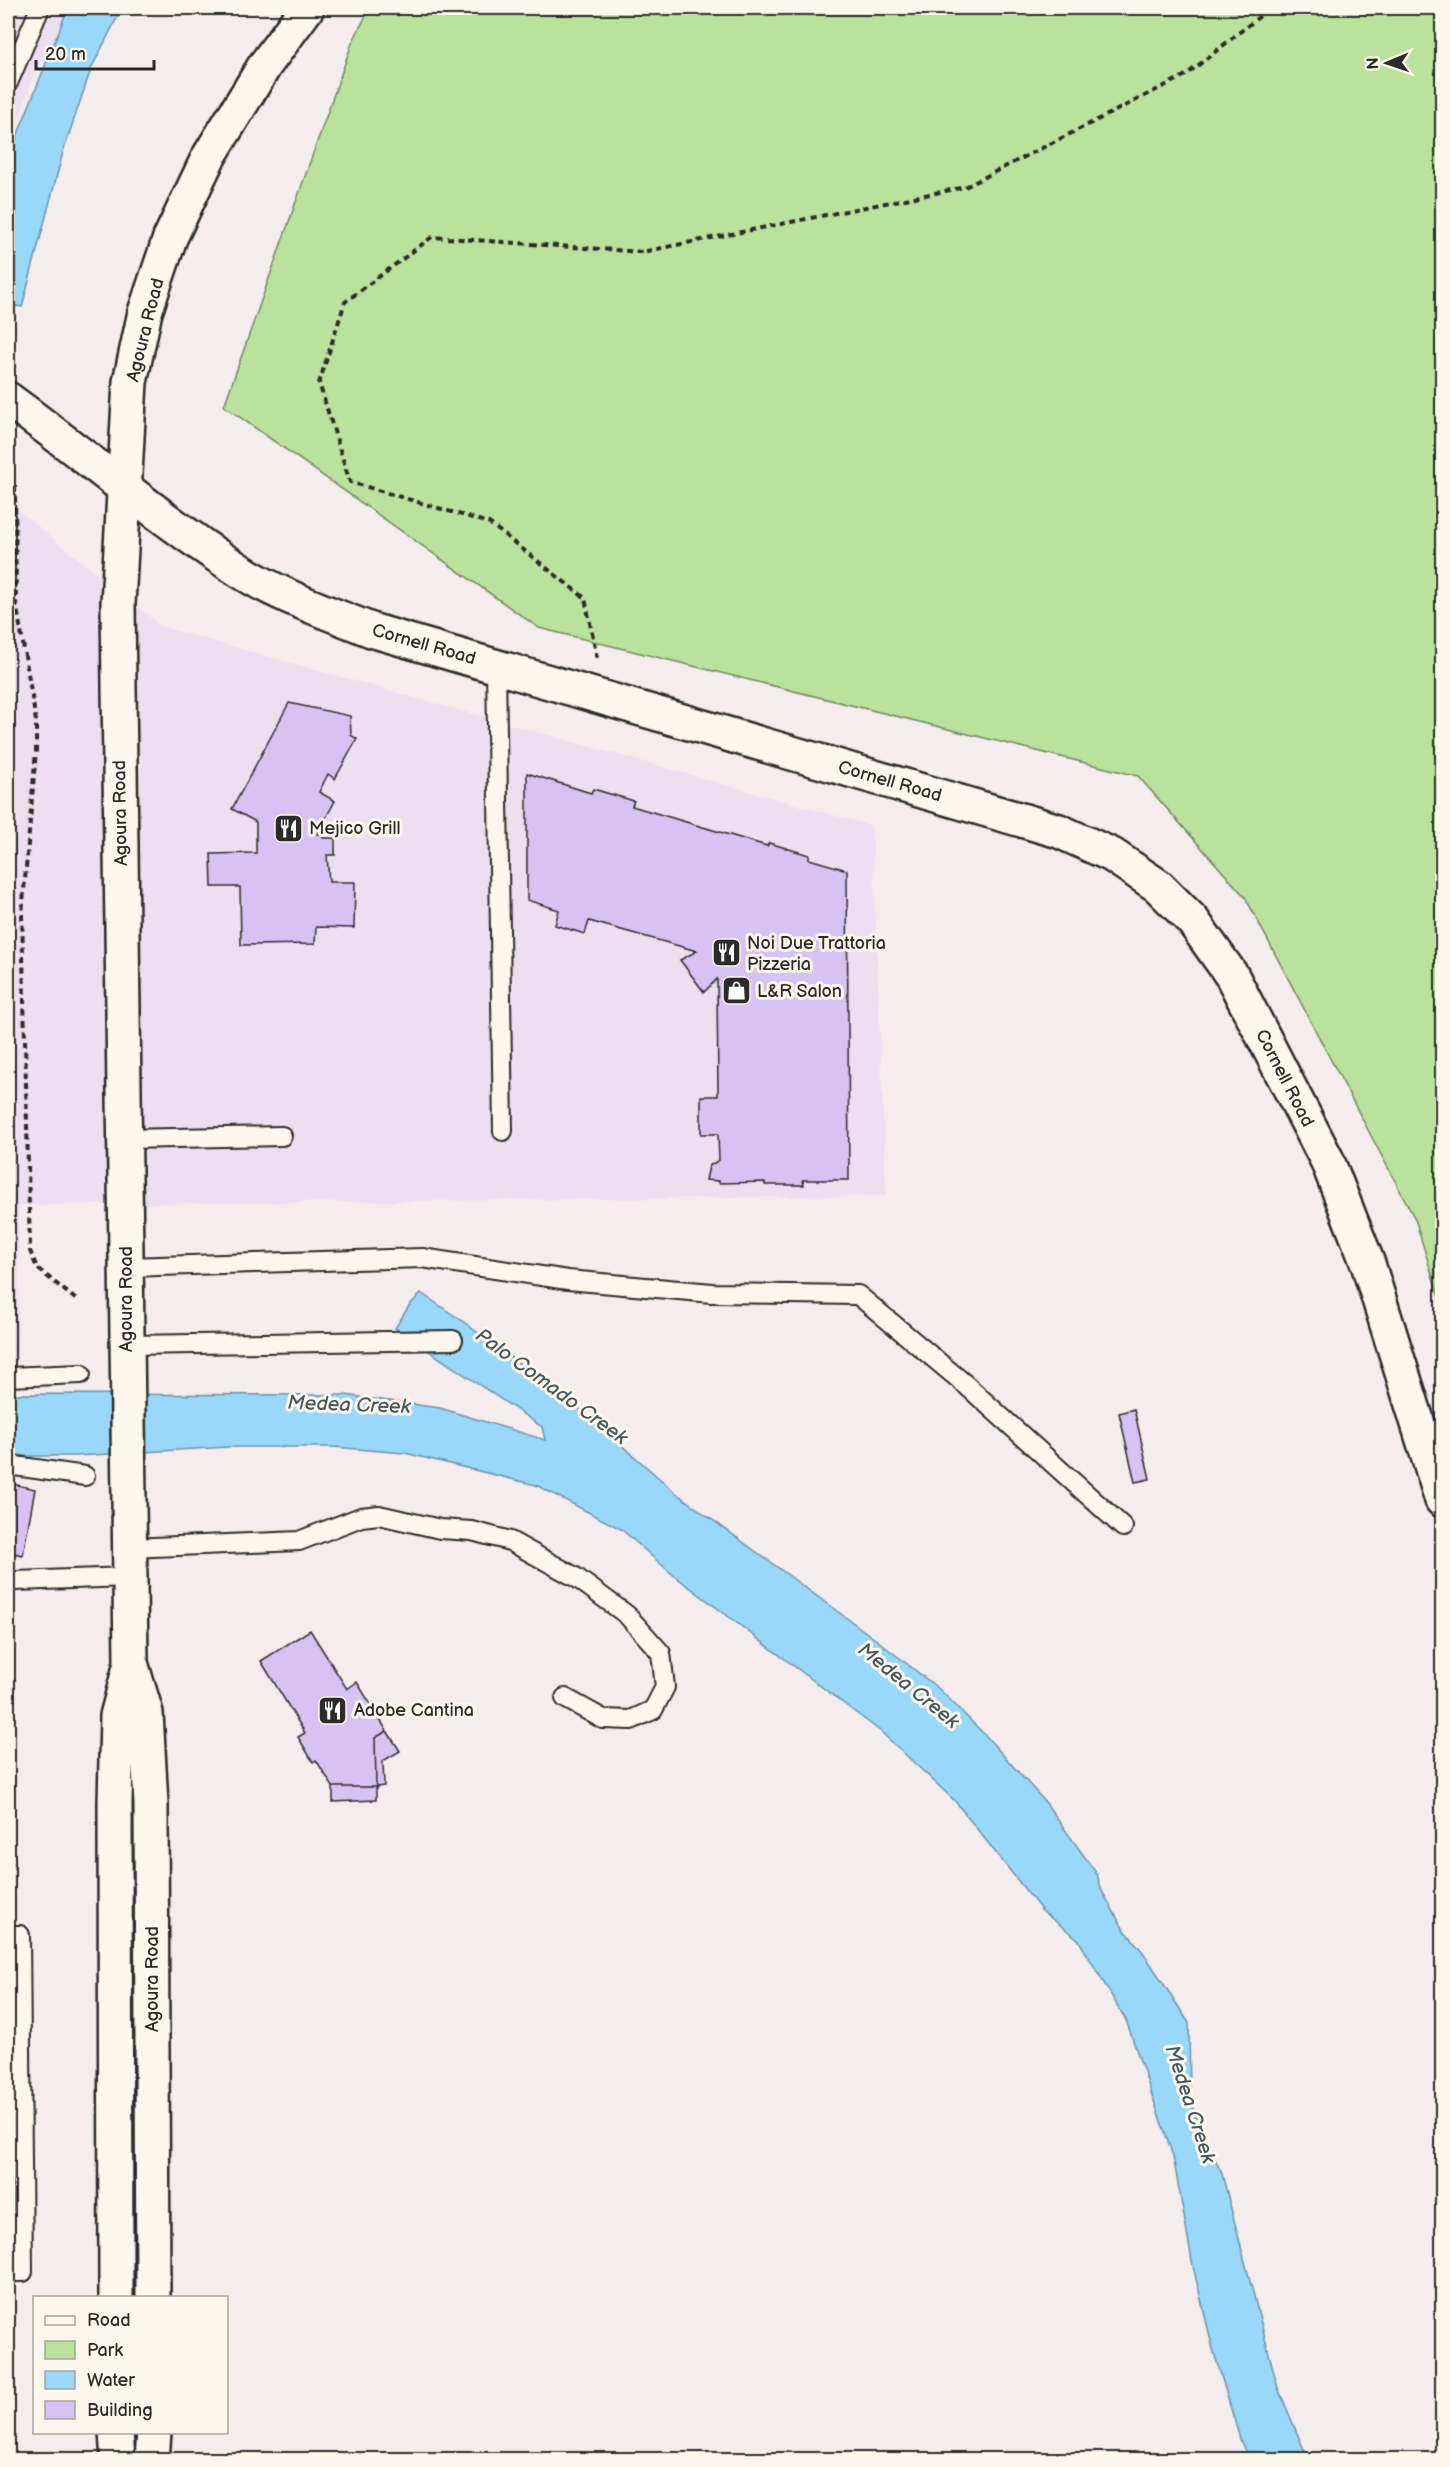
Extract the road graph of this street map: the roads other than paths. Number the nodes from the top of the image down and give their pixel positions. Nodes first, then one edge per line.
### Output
1 (40, 8) edge
2 (307, 8) edge
3 (8, 83) edge
4 (8, 399) edge
5 (123, 486) junction
6 (496, 666) junction
7 (503, 1131) dead end
8 (282, 1136) dead end
9 (124, 1139) junction
10 (127, 1267) junction
11 (453, 1340) dead end
12 (126, 1345) junction
13 (81, 1374) dead end
14 (8, 1377) edge
15 (8, 1465) edge
16 (85, 1476) dead end
17 (1443, 1500) edge
18 (1123, 1527) dead end
19 (129, 1562) junction
20 (10, 1582) edge
21 (131, 1664) junction
22 (565, 1698) dead end
23 (8, 1935) edge
24 (14, 2050) edge
25 (15, 2158) edge
26 (8, 2272) edge
27 (116, 2296) edge
28 (153, 2296) edge
29 (116, 2434) edge
30 (154, 2434) edge
31 (118, 2460) edge
32 (152, 2460) edge

1 - 3 lane
2 - 5 main road, Agoura Road
4 - 5 main road, Cornell Road
5 - 6 main road, Cornell Road
5 - 9 main road, Agoura Road
6 - 7 lane
6 - 17 main road, Cornell Road
8 - 9 lane
9 - 10 main road, Agoura Road
10 - 12 main road, Agoura Road
10 - 18 lane
11 - 12 lane
12 - 19 main road, Agoura Road
13 - 14 lane
15 - 16 lane
19 - 20 lane
19 - 21 main road, Agoura Road
19 - 22 lane
21 - 27 main road, Agoura Road
21 - 28 main road, Agoura Road
23 - 24 lane
24 - 25 lane
25 - 26 lane
29 - 31 main road
30 - 32 main road

